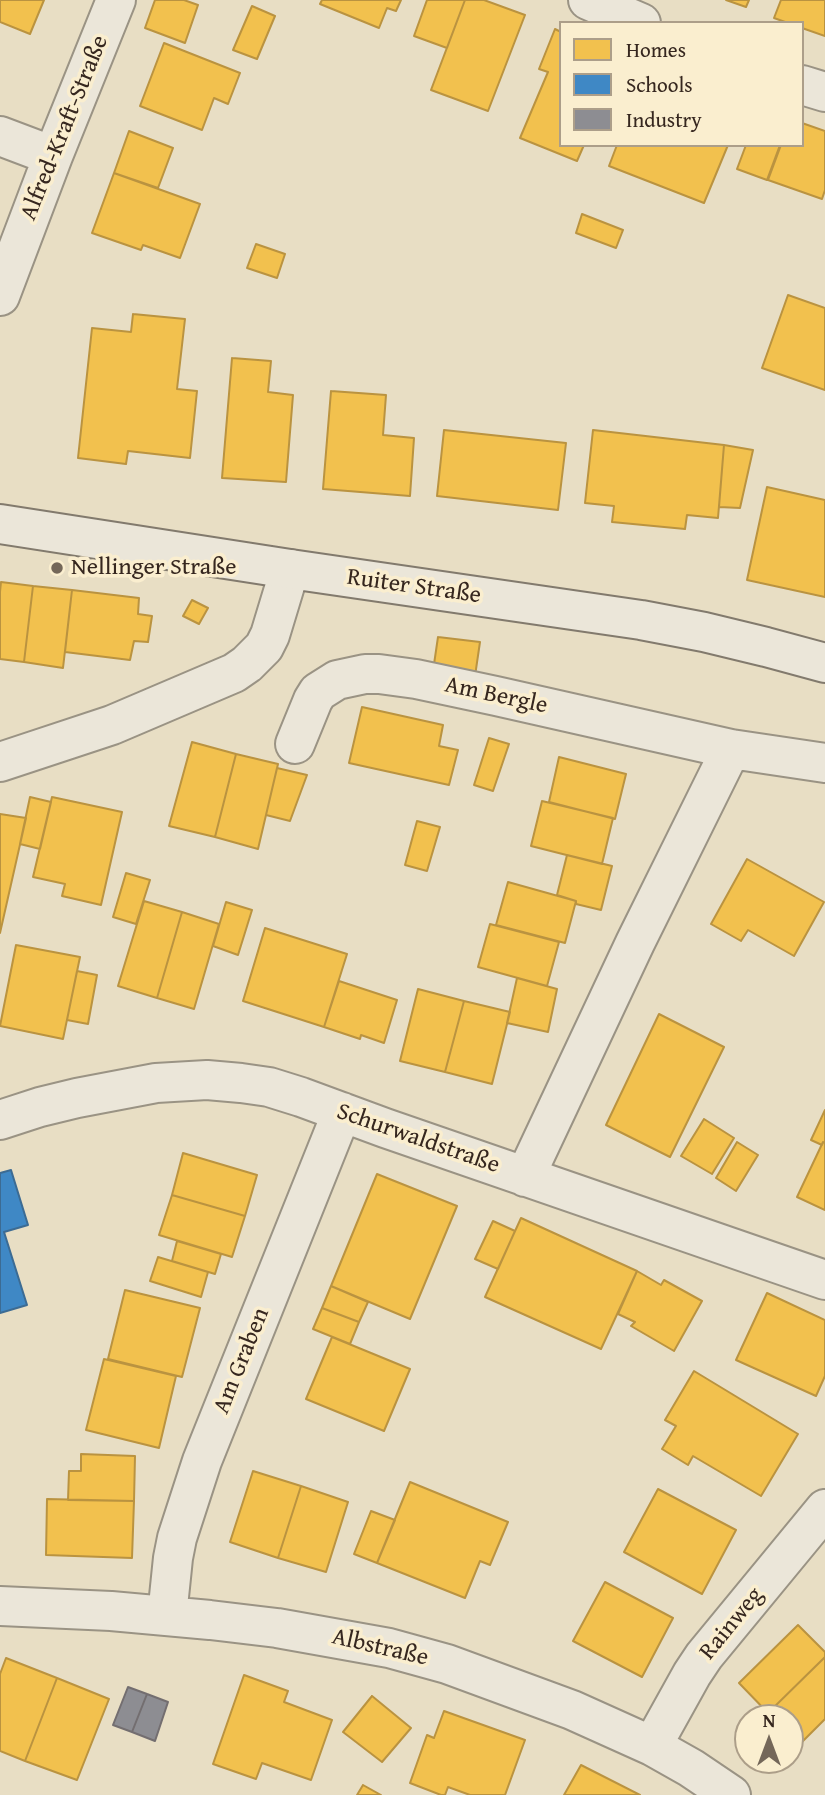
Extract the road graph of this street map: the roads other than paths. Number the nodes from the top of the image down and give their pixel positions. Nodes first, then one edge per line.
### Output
1 (116, 0) edge
2 (589, 0) edge
3 (636, 21) edge
4 (804, 86) edge
5 (825, 92) edge
6 (0, 136) edge
7 (53, 156) junction
8 (0, 296) edge
9 (0, 524) edge
10 (290, 569) junction
11 (825, 663) edge
12 (295, 744) dead end
13 (731, 749) junction
14 (0, 762) edge
15 (825, 763) edge
16 (342, 1112) junction
17 (0, 1120) edge
18 (525, 1177) junction
19 (825, 1280) edge
20 (825, 1510) edge
21 (0, 1606) edge
22 (167, 1616) junction
23 (652, 1746) junction
24 (730, 1795) edge

1 - 7 street, Alfred-Kraft-Straße
2 - 3 street
4 - 5 street
6 - 7 street
7 - 8 street, Alfred-Kraft-Straße
9 - 10 street, Ruiter Straße
10 - 11 street, Ruiter Straße
10 - 14 street
12 - 13 street, Am Bergle
13 - 15 street, Am Bergle
13 - 18 street
16 - 17 street, Schurwaldstraße
16 - 18 street, Schurwaldstraße
16 - 22 street, Am Graben
18 - 19 street, Schurwaldstraße
20 - 23 street, Rainweg
21 - 22 street, Albstraße
22 - 23 street, Albstraße
23 - 24 street, Albstraße

